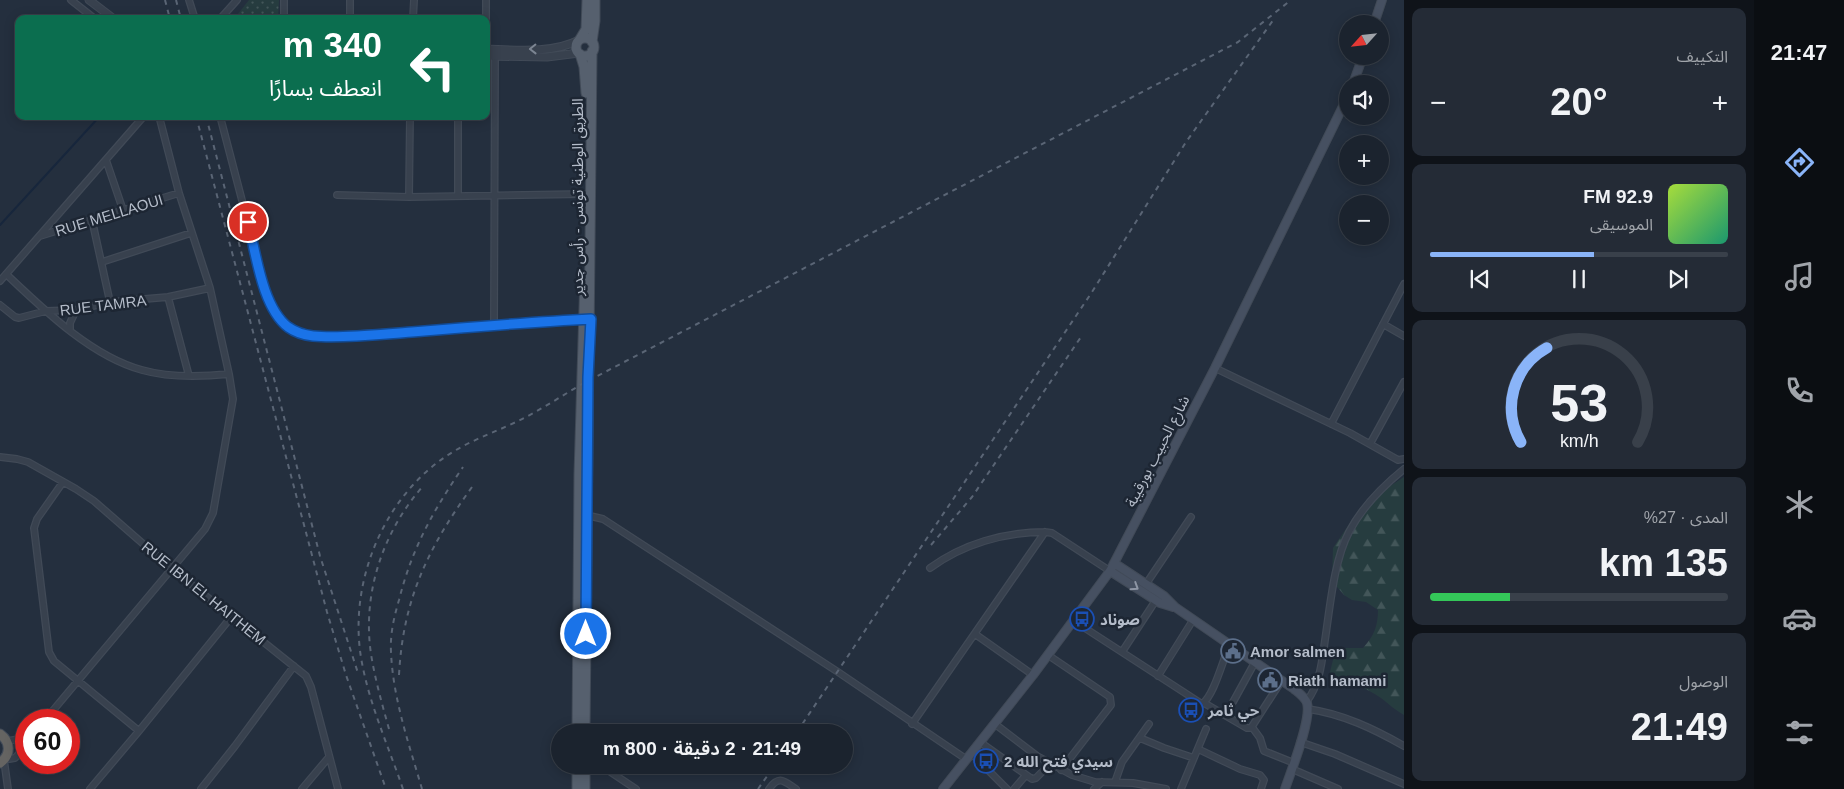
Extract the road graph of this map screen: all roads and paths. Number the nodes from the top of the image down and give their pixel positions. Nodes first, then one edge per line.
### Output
1 (71, 0) edge
2 (89, 0) edge
3 (190, 0) edge
4 (237, 0) edge
5 (284, 0) edge
6 (350, 0) edge
7 (414, 0) edge
8 (486, 0) edge
9 (586, 0) edge
10 (595, 0) edge
11 (1382, 0) edge
12 (90, 15) edge
13 (109, 15) edge
14 (194, 15) edge
15 (224, 15) edge
16 (284, 15) edge
17 (350, 15) edge
18 (413, 15) edge
19 (486, 15) edge
20 (1377, 15) edge
21 (579, 40) junction
22 (592, 46) junction
23 (490, 50) edge
24 (495, 52) junction
25 (579, 53) junction
26 (490, 54) edge
27 (1339, 114) edge
28 (141, 120) edge
29 (160, 120) edge
30 (221, 120) edge
31 (410, 120) edge
32 (458, 120) edge
33 (106, 160) junction
34 (179, 193) junction
35 (585, 194) junction
36 (337, 195) dead end
37 (495, 195) junction
38 (458, 196) junction
39 (410, 197) junction
40 (124, 210) junction
41 (56, 217) junction
42 (92, 220) junction
43 (61, 229) junction
44 (191, 233) junction
45 (38, 237) junction
46 (102, 262) junction
47 (6, 274) junction
48 (0, 281) edge
49 (1404, 284) edge
50 (210, 288) junction
51 (168, 297) junction
52 (110, 302) junction
53 (0, 305) edge
54 (76, 310) junction
55 (46, 311) junction
56 (587, 320) junction
57 (1383, 324) junction
58 (494, 325) junction
59 (70, 330) junction
60 (1404, 336) edge
61 (1215, 368) junction
62 (229, 374) junction
63 (189, 376) junction
64 (1404, 382) edge
65 (1331, 424) junction
66 (1370, 444) junction
67 (0, 457) edge
68 (1404, 459) edge
69 (1404, 469) edge
70 (63, 482) junction
71 (583, 515) junction
72 (1191, 518) dead end
73 (1045, 532) junction
74 (1112, 567) junction
75 (930, 568) dead end
76 (172, 569) junction
77 (1146, 584) junction
78 (1156, 600) junction
79 (1175, 607) junction
80 (232, 616) junction
81 (1193, 620) junction
82 (1074, 621) junction
83 (974, 634) junction
84 (1230, 644) junction
85 (1122, 652) junction
86 (1048, 656) junction
87 (1255, 662) junction
88 (294, 666) junction
89 (1033, 675) junction
90 (1158, 676) junction
91 (79, 680) junction
92 (1282, 680) junction
93 (1233, 702) dead end
94 (1204, 703) junction
95 (1308, 705) junction
96 (55, 709) edge
97 (577, 724) edge
98 (585, 724) edge
99 (912, 724) junction
100 (995, 724) junction
101 (1150, 724) dead end
102 (1252, 727) junction
103 (1206, 729) dead end
104 (139, 731) junction
105 (2, 735) edge
106 (15, 737) edge
107 (1140, 738) junction
108 (980, 742) junction
109 (1300, 742) junction
110 (1404, 746) edge
111 (1198, 749) junction
112 (329, 756) junction
113 (969, 756) junction
114 (15, 758) edge
115 (1194, 758) junction
116 (2, 762) edge
117 (1050, 764) junction
118 (1293, 766) junction
119 (1061, 770) junction
120 (577, 774) edge
121 (585, 774) edge
122 (614, 774) edge
123 (1026, 775) junction
124 (1102, 782) junction
125 (1116, 782) junction
126 (1404, 784) edge
127 (8, 789) edge
128 (90, 789) edge
129 (200, 789) edge
130 (302, 789) edge
131 (338, 789) edge
132 (577, 789) edge
133 (584, 789) edge
134 (636, 789) edge
135 (769, 789) edge
136 (796, 789) edge
137 (943, 789) edge
138 (1008, 789) edge
139 (1014, 789) edge
140 (1094, 789) edge
141 (1166, 789) edge
142 (1181, 789) edge
143 (1261, 789) edge
144 (1286, 789) edge
145 (1338, 789) edge

1 - 12 street
2 - 13 street
3 - 14 street
4 - 15 street
5 - 16 street
6 - 17 street
7 - 18 street
8 - 19 street
9 - 21 main road
10 - 22 main road, الطريق الوطنية تونس - رأس جدير
11 - 20 main road
21 - 22 main road
21 -> 24 street
21 - 25 main road
22 - 25 main road
22 - 56 main road, الطريق الوطنية تونس - رأس جدير
23 - 24 street
24 - 25 street
24 - 26 street
24 - 37 street
25 - 35 main road, الطريق الوطنية تونس - رأس جدير
27 - 61 main road, شارع الحبيب بورقيبة
28 - 33 street
29 - 34 street
30 - 58 street
31 - 39 street
32 - 38 street
33 - 40 street
33 - 41 street
34 - 40 street, RUE MELLAOUI
34 - 44 street
35 - 37 street
35 - 56 main road, الطريق الوطنية تونس - رأس جدير
36 - 39 street
37 - 38 street
37 - 58 street
38 - 39 street
40 - 42 street, RUE MELLAOUI
41 - 43 street
41 - 45 street
42 - 43 street, RUE MELLAOUI
42 - 46 street
43 - 45 street, RUE MELLAOUI
44 - 46 street
44 - 50 street
45 - 47 street
46 - 52 street
47 - 48 street
47 - 55 street
49 - 57 street
50 - 51 street, RUE TAMRA
50 - 62 street
51 - 52 street, RUE TAMRA
51 - 63 street
52 - 54 street, RUE TAMRA
53 - 55 street, RUE TAMRA
54 - 55 street, RUE TAMRA
54 - 59 street
55 - 59 street
56 - 58 street
56 - 71 main road, الطريق الوطنية تونس - رأس جدير
57 - 60 street
57 - 65 street
59 - 63 street
61 - 65 street
61 - 74 main road, شارع الحبيب بورقيبة
62 - 63 street
62 - 76 street
64 - 66 street
65 - 66 street
66 - 68 street
67 - 70 street, RUE IBN EL HAITHEM
69 - 95 street
70 - 76 street, RUE IBN EL HAITHEM
70 - 91 street
71 - 97 main road, الطريق الوطنية تونس - رأس جدير
71 - 98 main road, الطريق الوطنية تونس - رأس جدير
71 - 99 street
72 - 77 street
73 - 74 street
73 - 75 street
73 - 83 street
74 - 77 main road
74 -> 78 main road
74 - 82 main road, شارع الحبيب بورقيبة
76 - 80 street, RUE IBN EL HAITHEM
76 - 91 street
77 - 79 main road
78 - 79 main road
78 - 85 street
79 - 81 main road
80 - 88 street, RUE IBN EL HAITHEM
80 - 104 street
81 - 84 main road
81 - 90 street
82 - 85 street
82 - 86 main road, شارع الحبيب بورقيبة
83 - 89 street
83 - 99 street
84 - 87 main road
84 - 94 street
85 - 90 street
86 - 89 main road, شارع الحبيب بورقيبة
86 - 119 street
87 - 92 main road
87 - 93 street
88 - 112 street, RUE IBN EL HAITHEM
88 - 129 street
89 - 100 main road, شارع الحبيب بورقيبة
90 - 94 street
91 - 96 street
91 - 104 street
92 - 95 main road
92 - 102 street
94 - 102 street
95 - 109 main road
95 - 110 street
99 - 113 street
100 - 108 main road, شارع الحبيب بورقيبة
100 - 117 street
101 - 107 street
102 - 118 street
103 - 111 street
104 - 128 street
105 - 106 street
105 - 116 highway
107 - 115 street
107 - 125 street
108 - 113 main road, شارع الحبيب بورقيبة
108 - 123 street
109 - 118 main road
109 - 126 street
111 - 115 street
111 - 143 street
112 - 130 street
112 - 131 street, RUE IBN EL HAITHEM
113 - 137 main road, شارع الحبيب بورقيبة
113 - 138 street
114 - 116 street
115 - 142 street
116 - 127 street
117 - 119 street
117 - 123 street
118 - 144 main road
118 - 145 street
119 - 124 street
120 - 132 main road
121 - 133 main road
122 - 134 street
123 - 139 street
124 - 125 street
124 - 140 street
125 - 141 street
135 - 136 street

